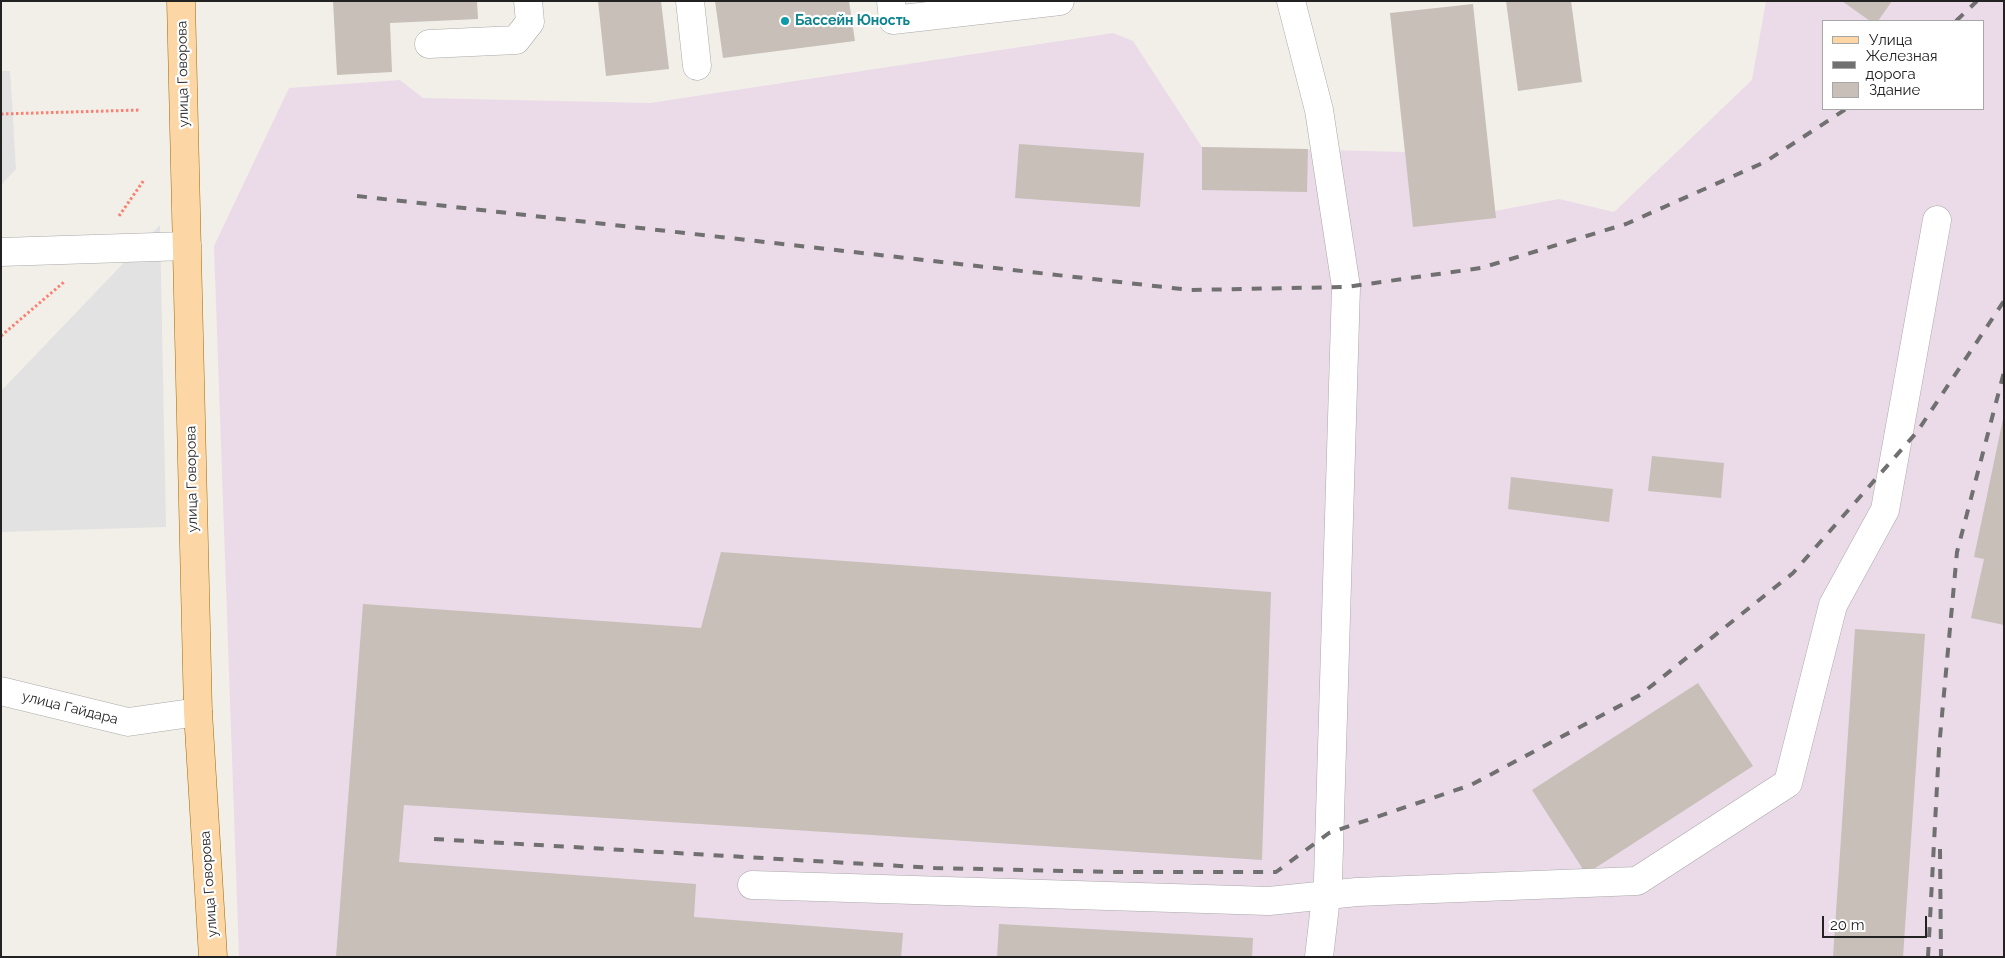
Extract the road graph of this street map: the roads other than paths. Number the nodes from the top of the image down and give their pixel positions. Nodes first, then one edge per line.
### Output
1 (181, 1) edge
2 (528, 1) edge
3 (690, 1) edge
4 (891, 1) edge
5 (1060, 1) edge
6 (1291, 1) edge
7 (429, 44) dead end
8 (697, 66) dead end
9 (1937, 220) dead end
10 (187, 246) junction
11 (1, 252) edge
12 (1, 691) edge
13 (198, 712) junction
14 (752, 885) dead end
15 (1326, 894) junction
16 (213, 957) edge
17 (1319, 957) edge

1 - 10 main road, улица Говорова
2 - 7 street
3 - 8 street
4 - 5 street
6 - 15 street
9 - 15 street
10 - 11 street
10 - 13 main road, улица Говорова
12 - 13 street, улица Гайдара
13 - 16 main road, улица Говорова
14 - 15 street
15 - 17 street

